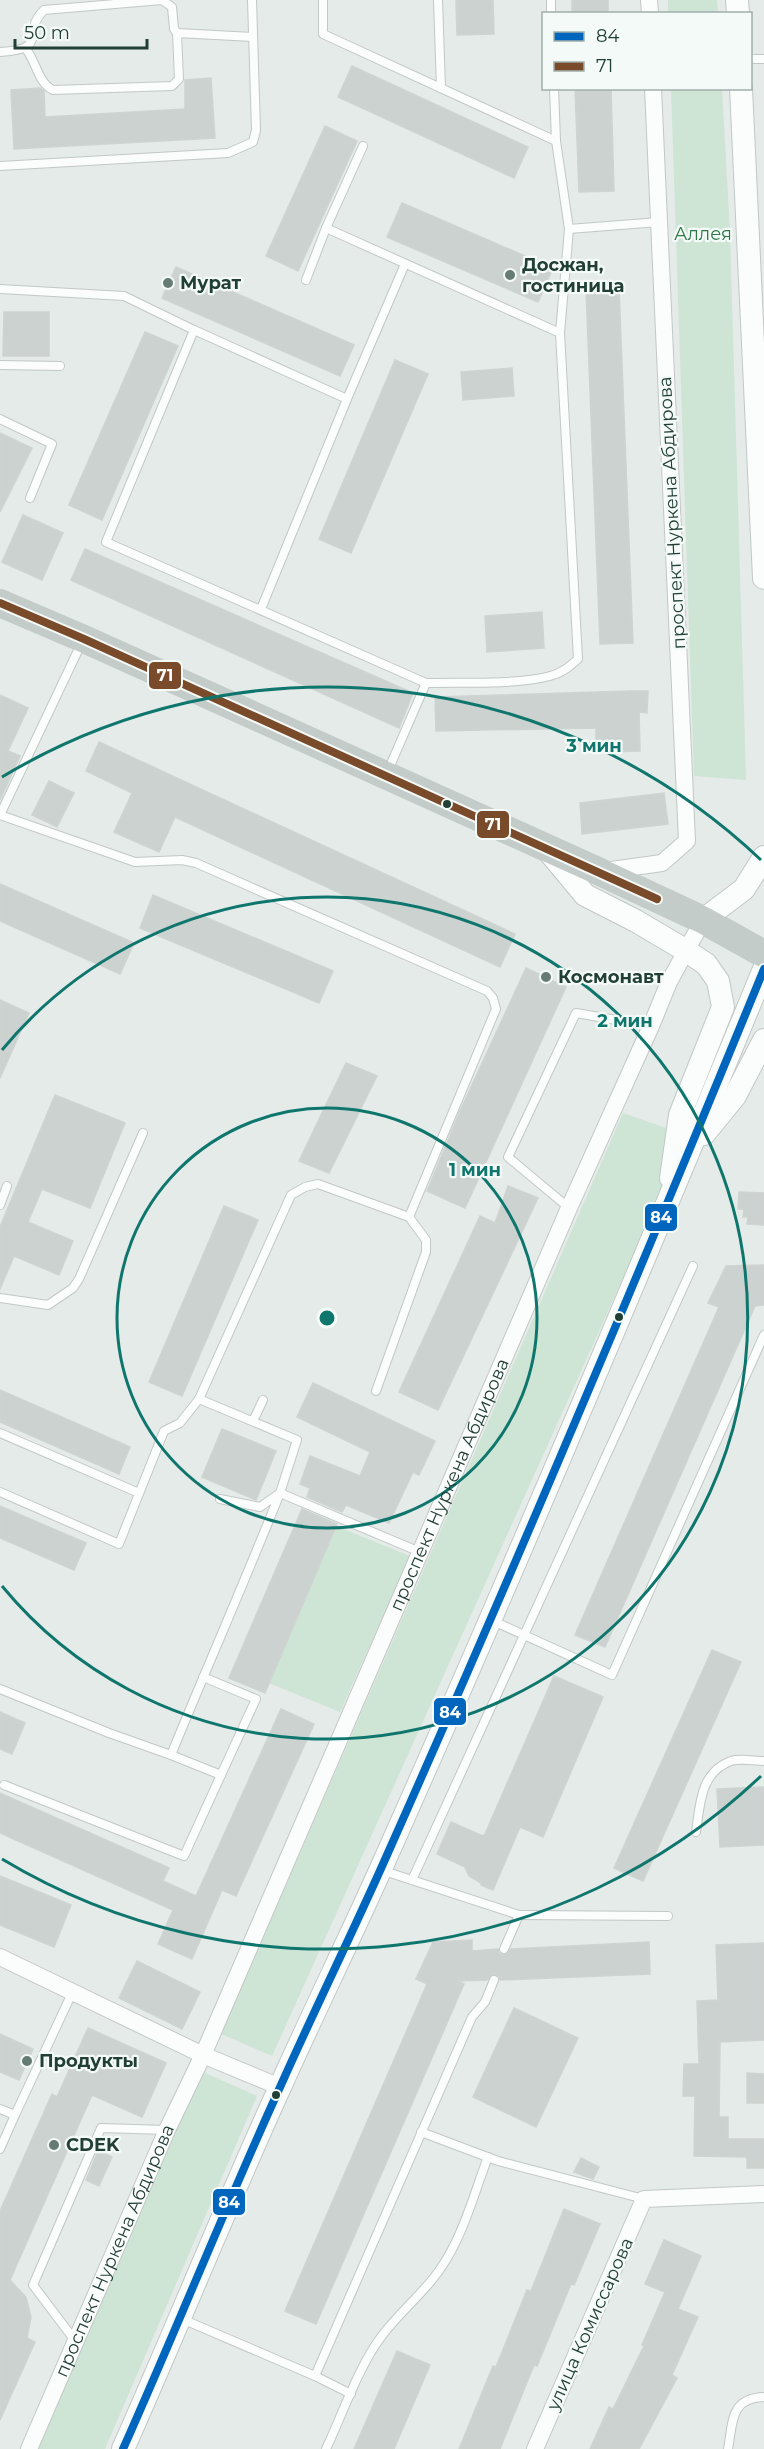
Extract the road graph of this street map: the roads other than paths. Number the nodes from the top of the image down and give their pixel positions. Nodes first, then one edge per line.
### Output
1 (252, 0) edge
2 (323, 0) edge
3 (438, 0) edge
4 (177, 33) junction
5 (253, 37) junction
6 (26, 49) junction
7 (0, 52) edge
8 (441, 88) junction
9 (554, 90) edge
10 (653, 90) edge
11 (741, 90) edge
12 (556, 141) junction
13 (363, 146) dead end
14 (0, 166) edge
15 (659, 222) junction
16 (326, 228) junction
17 (570, 229) junction
18 (405, 264) junction
19 (306, 280) dead end
20 (0, 289) edge
21 (194, 330) junction
22 (560, 333) junction
23 (0, 365) edge
24 (60, 366) dead end
25 (347, 399) junction
26 (0, 419) edge
27 (761, 453) edge
28 (30, 498) dead end
29 (764, 578) edge
30 (0, 603) edge
31 (261, 609) junction
32 (84, 639) junction
33 (426, 683) junction
34 (386, 776) junction
35 (0, 815) edge
36 (545, 847) junction
37 (764, 856) edge
38 (600, 872) junction
39 (703, 920) junction
40 (685, 950) junction
41 (764, 954) edge
42 (764, 969) edge
43 (651, 1026) junction
44 (764, 1040) edge
45 (143, 1132) dead end
46 (688, 1154) junction
47 (7, 1186) dead end
48 (669, 1200) junction
49 (0, 1205) edge
50 (569, 1208) junction
51 (409, 1217) junction
52 (693, 1266) dead end
53 (0, 1298) edge
54 (764, 1335) edge
55 (376, 1391) dead end
56 (199, 1398) junction
57 (262, 1400) dead end
58 (253, 1421) junction
59 (0, 1433) edge
60 (0, 1492) edge
61 (139, 1493) junction
62 (280, 1493) junction
63 (220, 1499) dead end
64 (420, 1552) junction
65 (491, 1620) junction
66 (524, 1635) junction
67 (203, 1677) junction
68 (0, 1689) edge
69 (171, 1755) junction
70 (764, 1761) edge
71 (221, 1775) junction
72 (4, 1785) dead end
73 (696, 1832) dead end
74 (381, 1870) junction
75 (412, 1880) junction
76 (519, 1915) junction
77 (668, 1916) dead end
78 (504, 1949) dead end
79 (0, 1957) edge
80 (494, 1980) dead end
81 (73, 1991) junction
82 (203, 2055) junction
83 (280, 2087) junction
84 (0, 2109) edge
85 (15, 2115) junction
86 (167, 2130) junction
87 (421, 2132) junction
88 (0, 2149) edge
89 (488, 2157) junction
90 (764, 2194) edge
91 (644, 2199) junction
92 (182, 2319) junction
93 (76, 2342) junction
94 (315, 2376) junction
95 (351, 2394) junction
96 (764, 2397) edge
97 (29, 2449) edge
98 (123, 2449) edge
99 (326, 2449) edge
100 (535, 2449) edge
101 (729, 2449) edge

1 - 5 lane
2 - 8 lane
3 - 8 lane
4 - 5 lane
4 - 6 lane
4 - 6 lane
5 - 14 lane
6 - 7 lane
8 - 12 lane
9 - 12 lane
10 - 15 street, проспект Нуркена Абдирова
11 - 27 main road
12 - 17 lane
13 - 16 lane
15 - 17 lane
15 - 38 street, проспект Нуркена Абдирова
16 - 18 lane
16 - 19 lane
17 - 22 lane
18 - 22 lane
18 - 25 lane
20 - 21 lane
21 - 25 lane
21 - 31 lane
22 - 33 lane
23 - 24 lane
25 - 31 lane
26 - 28 lane
27 - 29 main road
30 - 32 highway
31 - 33 lane
32 - 34 highway
32 - 35 lane
33 - 34 lane
34 - 36 highway
35 - 51 lane
36 - 38 highway
36 - 40 main road
37 - 39 main road
38 - 39 highway
39 - 40 street, проспект Нуркена Абдирова
39 - 41 highway
40 - 43 street, проспект Нуркена Абдирова
40 - 48 main road
42 - 46 main road
43 - 50 street, проспект Нуркена Абдирова
43 - 50 lane
44 - 46 main road
45 - 53 lane
46 - 48 main road
47 - 49 lane
48 - 65 main road
50 - 64 street, проспект Нуркена Абдирова
51 - 55 lane
51 - 56 lane
52 - 66 lane
54 - 66 lane
56 - 58 lane
56 - 61 lane
57 - 58 lane
58 - 62 lane
59 - 61 lane
60 - 61 lane
62 - 63 lane
62 - 64 lane
62 - 67 lane
64 - 82 street, проспект Нуркена Абдирова
65 - 66 lane
65 - 74 main road
66 - 75 lane
67 - 69 lane
67 - 71 lane
68 - 69 lane
69 - 71 lane
70 - 73 lane
71 - 72 lane
74 - 75 lane
74 - 83 main road
75 - 76 lane
76 - 77 lane
76 - 78 lane
79 - 81 street
80 - 87 lane
81 - 82 street
81 - 85 lane
82 - 83 street
82 - 86 street, проспект Нуркена Абдирова
83 - 92 main road
84 - 85 lane
85 - 88 lane
86 - 93 street, проспект Нуркена Абдирова
86 - 93 lane
87 - 89 lane
87 - 94 lane
89 - 91 lane
89 - 95 lane
90 - 91 street
91 - 100 street, улица Комиссарова
92 - 94 lane
92 - 98 main road
93 - 97 street, проспект Нуркена Абдирова
94 - 95 lane
95 - 99 lane
96 - 101 lane

